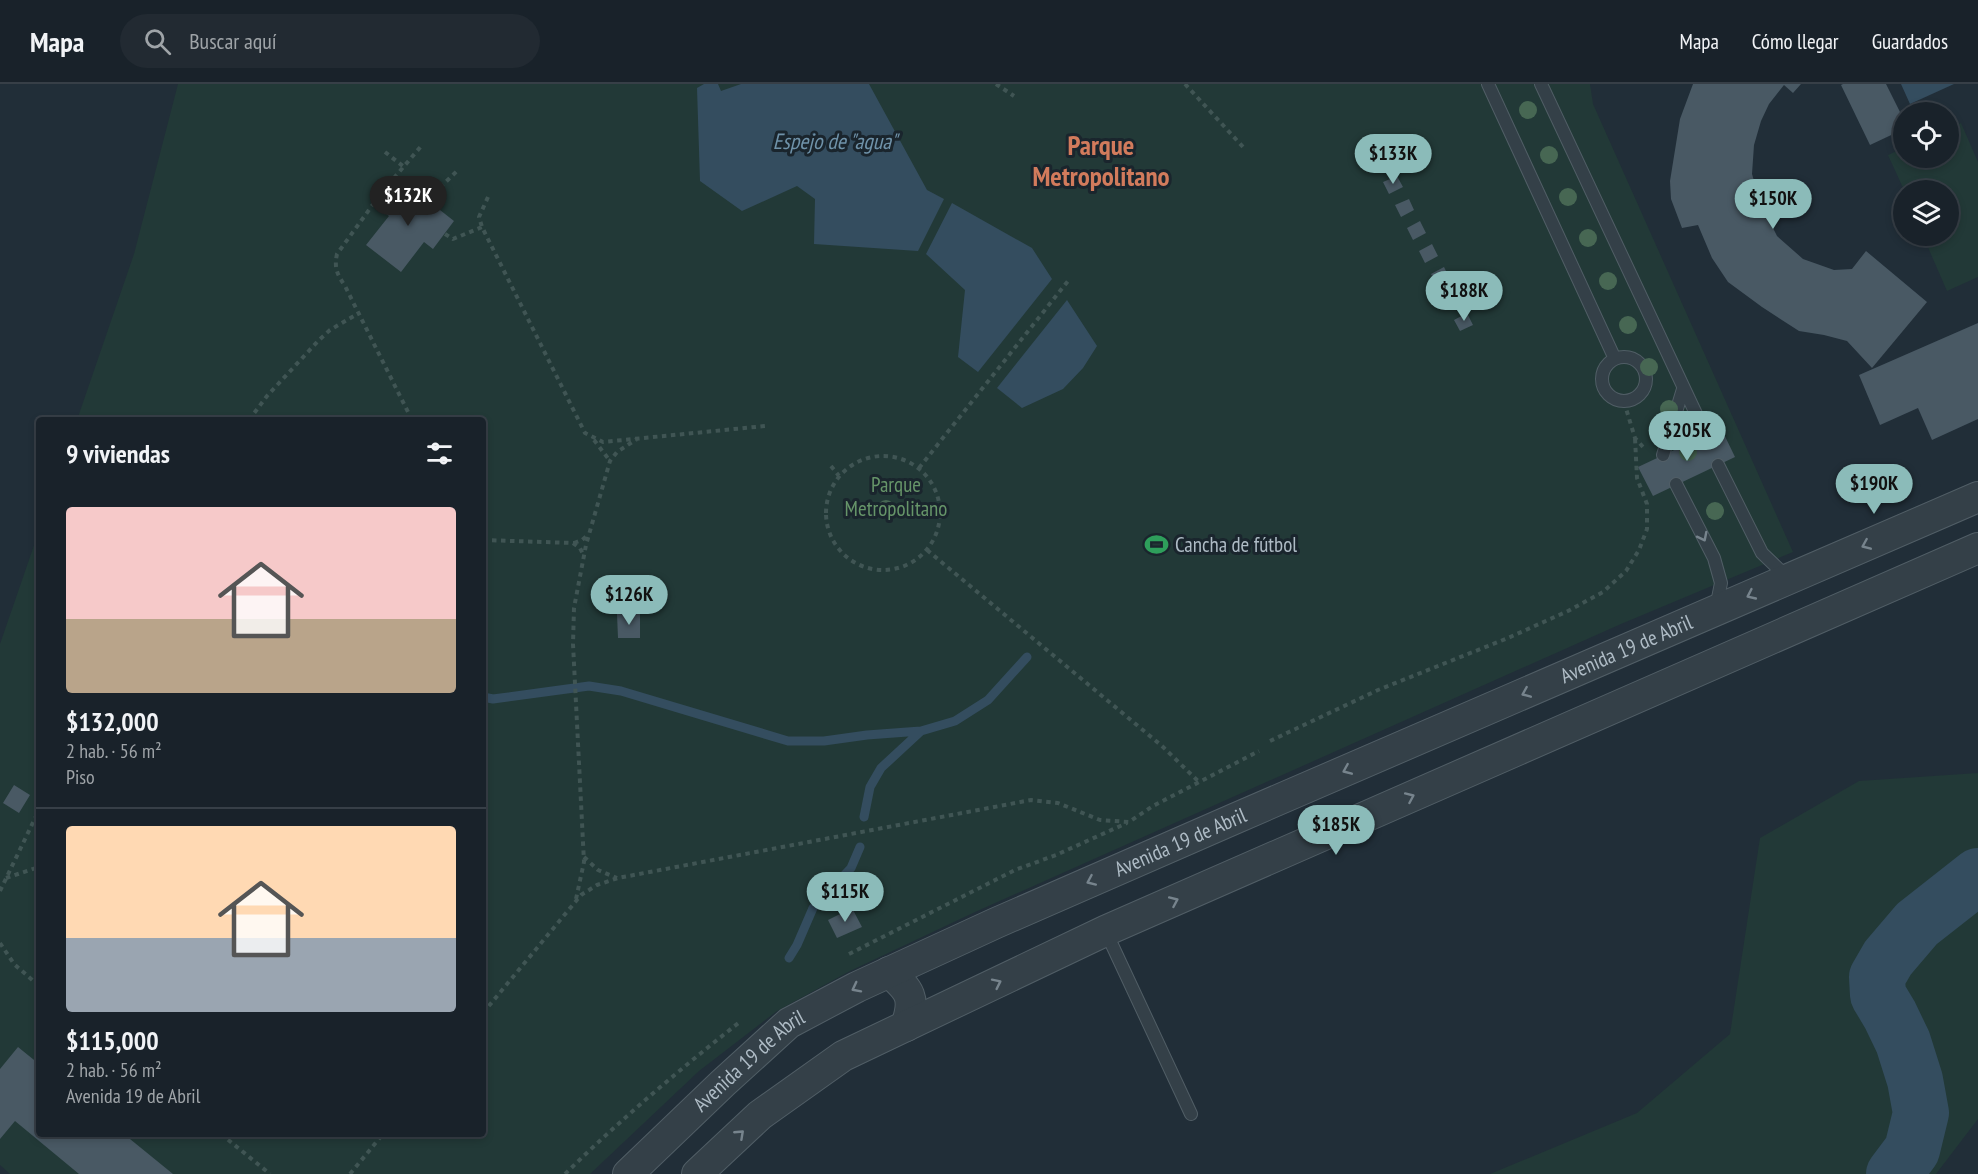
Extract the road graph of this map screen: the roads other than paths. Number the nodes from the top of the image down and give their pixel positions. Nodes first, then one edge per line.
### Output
1 (1488, 84) edge
2 (1541, 84) edge
3 (1615, 359) junction
4 (1683, 389) junction
5 (1706, 435) dead end
6 (1663, 455) dead end
7 (1718, 465) dead end
8 (1677, 484) dead end
9 (1978, 497) edge
10 (1978, 548) edge
11 (1788, 578) junction
12 (1715, 612) junction
13 (1105, 931) junction
14 (926, 955) junction
15 (889, 972) junction
16 (951, 1004) junction
17 (906, 1026) junction
18 (1191, 1114) dead end
19 (628, 1174) edge
20 (697, 1174) edge

1 - 3 lane
2 - 4 lane
3 - 3 lane
4 - 5 lane
4 - 6 lane
7 - 11 lane
8 -> 12 lane
9 -> 11 street, Avenida 19 de Abril
13 -> 10 street
11 -> 12 street, Avenida 19 de Abril
12 -> 14 street, Avenida 19 de Abril
16 -> 13 street
13 - 18 lane
14 - 15 street, Avenida 19 de Abril
14 - 16 street
15 - 17 street
15 -> 19 street, Avenida 19 de Abril
16 - 17 street
20 -> 17 street

